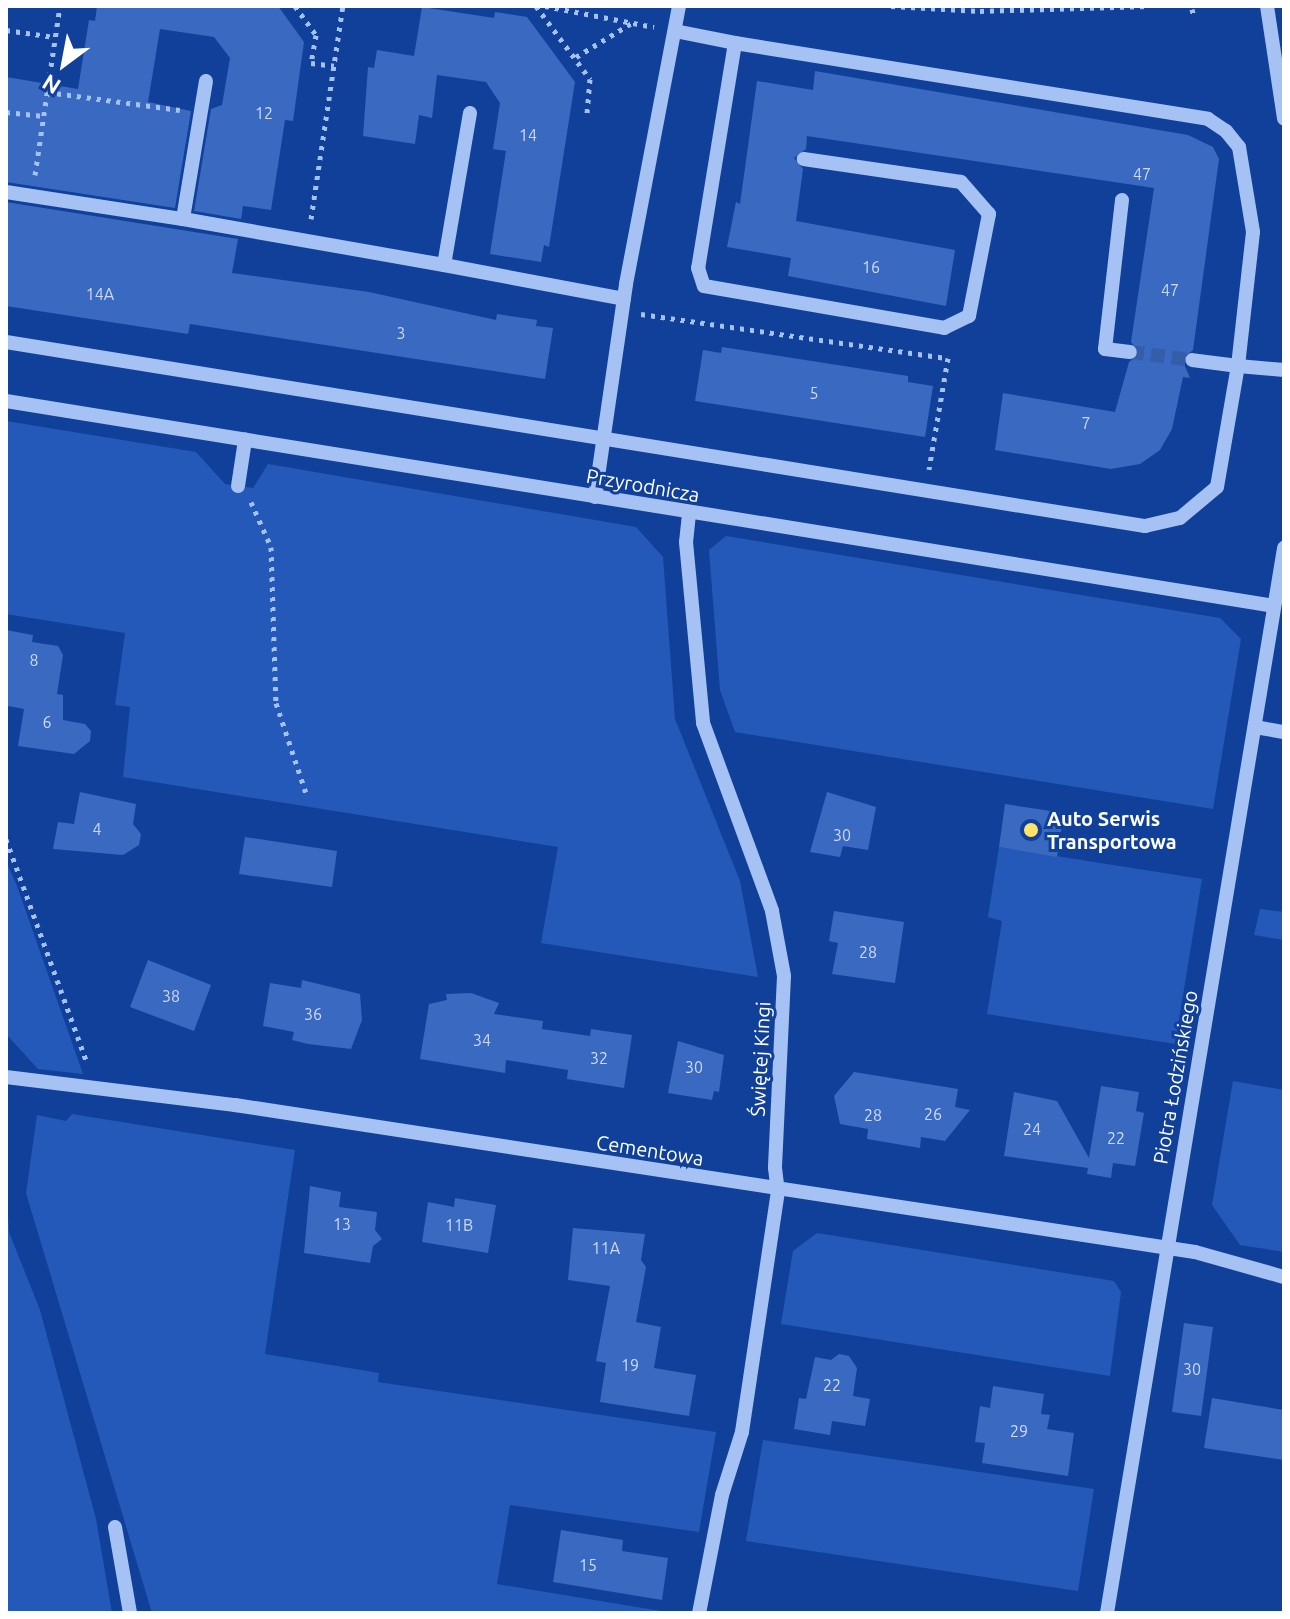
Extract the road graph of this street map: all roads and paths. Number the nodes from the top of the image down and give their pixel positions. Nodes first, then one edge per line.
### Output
1 (60, 6) edge
2 (343, 6) edge
3 (536, 6) edge
4 (545, 6) edge
5 (679, 6) edge
6 (891, 6) edge
7 (1149, 6) edge
8 (1267, 6) edge
9 (298, 7) edge
10 (1192, 9) dead end
11 (1194, 17) dead end
12 (633, 22) junction
13 (6, 30) edge
14 (675, 31) junction
15 (55, 37) junction
16 (735, 43) junction
17 (576, 57) junction
18 (334, 66) junction
19 (206, 81) dead end
20 (47, 92) junction
21 (6, 112) edge
22 (200, 113) junction
23 (470, 113) dead end
24 (587, 113) dead end
25 (44, 116) junction
26 (1284, 119) edge
27 (804, 159) dead end
28 (6, 192) edge
29 (32, 196) junction
30 (1122, 200) dead end
31 (183, 219) junction
32 (307, 241) junction
33 (444, 265) junction
34 (623, 305) junction
35 (6, 342) edge
36 (1130, 352) tunnel mouth
37 (1192, 360) tunnel mouth
38 (1238, 366) junction
39 (1284, 370) edge
40 (6, 401) edge
41 (604, 436) junction
42 (245, 440) junction
43 (238, 486) joint
44 (926, 489) junction
45 (595, 497) junction
46 (689, 514) junction
47 (1284, 548) edge
48 (1274, 606) junction
49 (1255, 727) junction
50 (1284, 732) edge
51 (306, 793) dead end
52 (6, 839) edge
53 (6, 1077) edge
54 (97, 1091) junction
55 (778, 1191) junction
56 (1166, 1250) junction
57 (1284, 1277) edge
58 (115, 1527) dead end
59 (130, 1613) edge
60 (699, 1613) edge
61 (1107, 1613) edge

1 - 15 path
2 - 18 path
3 - 17 path
4 - 12 path
5 - 14 street
6 - 7 path
8 - 26 street
9 - 18 path
10 - 11 path
12 - 14 path
12 - 17 path
13 - 15 path
14 - 16 street
14 - 34 street
15 - 20 path
16 - 27 street
16 - 38 street
17 - 24 path
18 - 32 path
19 - 22 street
20 - 22 path
20 - 25 path
21 - 25 path
22 - 31 street
23 - 33 street
25 - 29 path
28 - 29 street
29 - 31 street
30 - 36 street
31 - 32 street
32 - 33 street
33 - 34 street
34 - 41 street
34 - 44 path
35 - 41 street
37 - 38 street
38 - 39 street
38 - 44 street
40 - 42 street, Przyrodnicza
41 - 44 street
41 - 45 street
42 - 43 street
42 - 45 street, Przyrodnicza
43 - 51 path
45 - 46 street, Przyrodnicza
46 - 48 street, Przyrodnicza
46 - 55 street, Świętej Kingi
47 - 48 street, Piotra Łodzińskiego
48 - 49 street, Piotra Łodzińskiego
49 - 50 street
49 - 56 street, Piotra Łodzińskiego
52 - 54 path
53 - 54 street, Cementowa
54 - 55 street, Cementowa
55 - 56 street, Cementowa
55 - 60 street, Świętej Kingi
56 - 57 street, Cementowa
56 - 61 street, Piotra Łodzińskiego
58 - 59 street

